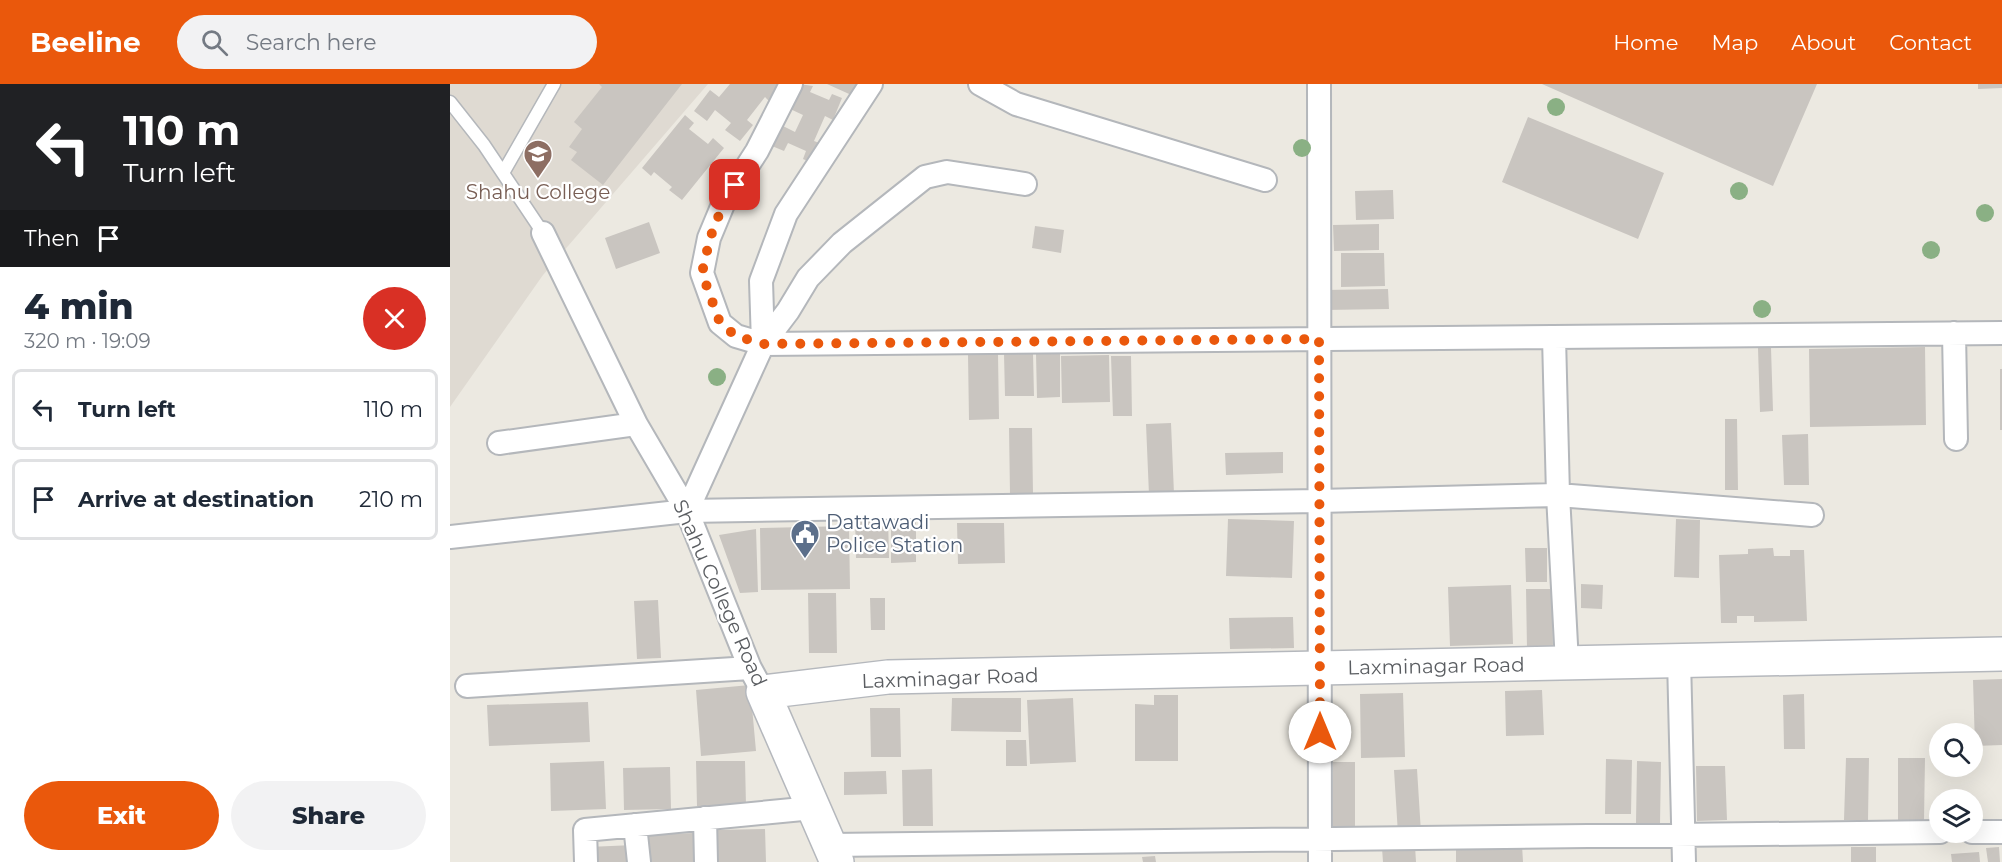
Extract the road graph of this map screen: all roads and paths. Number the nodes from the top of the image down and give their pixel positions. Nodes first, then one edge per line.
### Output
1 (555, 84) edge
2 (791, 84) edge
3 (871, 84) edge
4 (980, 84) edge
5 (1319, 84) edge
6 (450, 102) edge
7 (503, 173) junction
8 (1265, 180) dead end
9 (1025, 184) dead end
10 (543, 233) joint
11 (1954, 333) junction
12 (2002, 333) edge
13 (1554, 337) junction
14 (1319, 339) junction
15 (763, 344) junction
16 (636, 424) junction
17 (1956, 439) dead end
18 (499, 443) dead end
19 (1558, 495) junction
20 (1319, 501) junction
21 (687, 511) junction
22 (1812, 516) dead end
23 (450, 537) edge
24 (2002, 654) edge
25 (1679, 659) junction
26 (1567, 663) junction
27 (1319, 668) junction
28 (756, 680) junction
29 (467, 686) dead end
30 (813, 808) junction
31 (705, 818) junction
32 (635, 825) junction
33 (1929, 832) edge
34 (1983, 832) edge
35 (2002, 832) edge
36 (1684, 834) junction
37 (1320, 840) junction
38 (834, 854) edge
39 (585, 862) edge
40 (639, 862) edge
41 (706, 862) edge
42 (1320, 862) edge
43 (1684, 862) edge

1 - 7 lane
2 - 15 street
3 - 15 street
4 - 8 street
5 - 14 street
6 - 7 lane
7 - 10 lane
9 - 15 street
10 - 16 street, Shahu College Road
11 - 12 street
11 - 13 street
11 - 17 street
13 - 14 street
13 - 19 street
14 - 15 street
14 - 20 street
15 - 21 street
16 - 18 street
16 - 21 street, Shahu College Road
19 - 20 street
19 - 22 street
19 - 26 street
20 - 21 street
20 - 27 street
21 - 23 street
21 - 28 street, Shahu College Road
24 - 25 street, Laxminagar Road
25 - 26 street, Laxminagar Road
25 - 36 street
26 - 27 street, Laxminagar Road
27 - 28 street, Laxminagar Road
27 - 37 street
28 - 29 street
28 - 30 street, Shahu College Road
30 - 31 street
30 - 38 street, Shahu College Road
31 - 32 street
31 - 41 street
32 - 39 street
32 - 40 street
33 - 36 street
34 - 35 street
36 - 37 street
36 - 43 street
37 - 38 street
37 - 42 street

